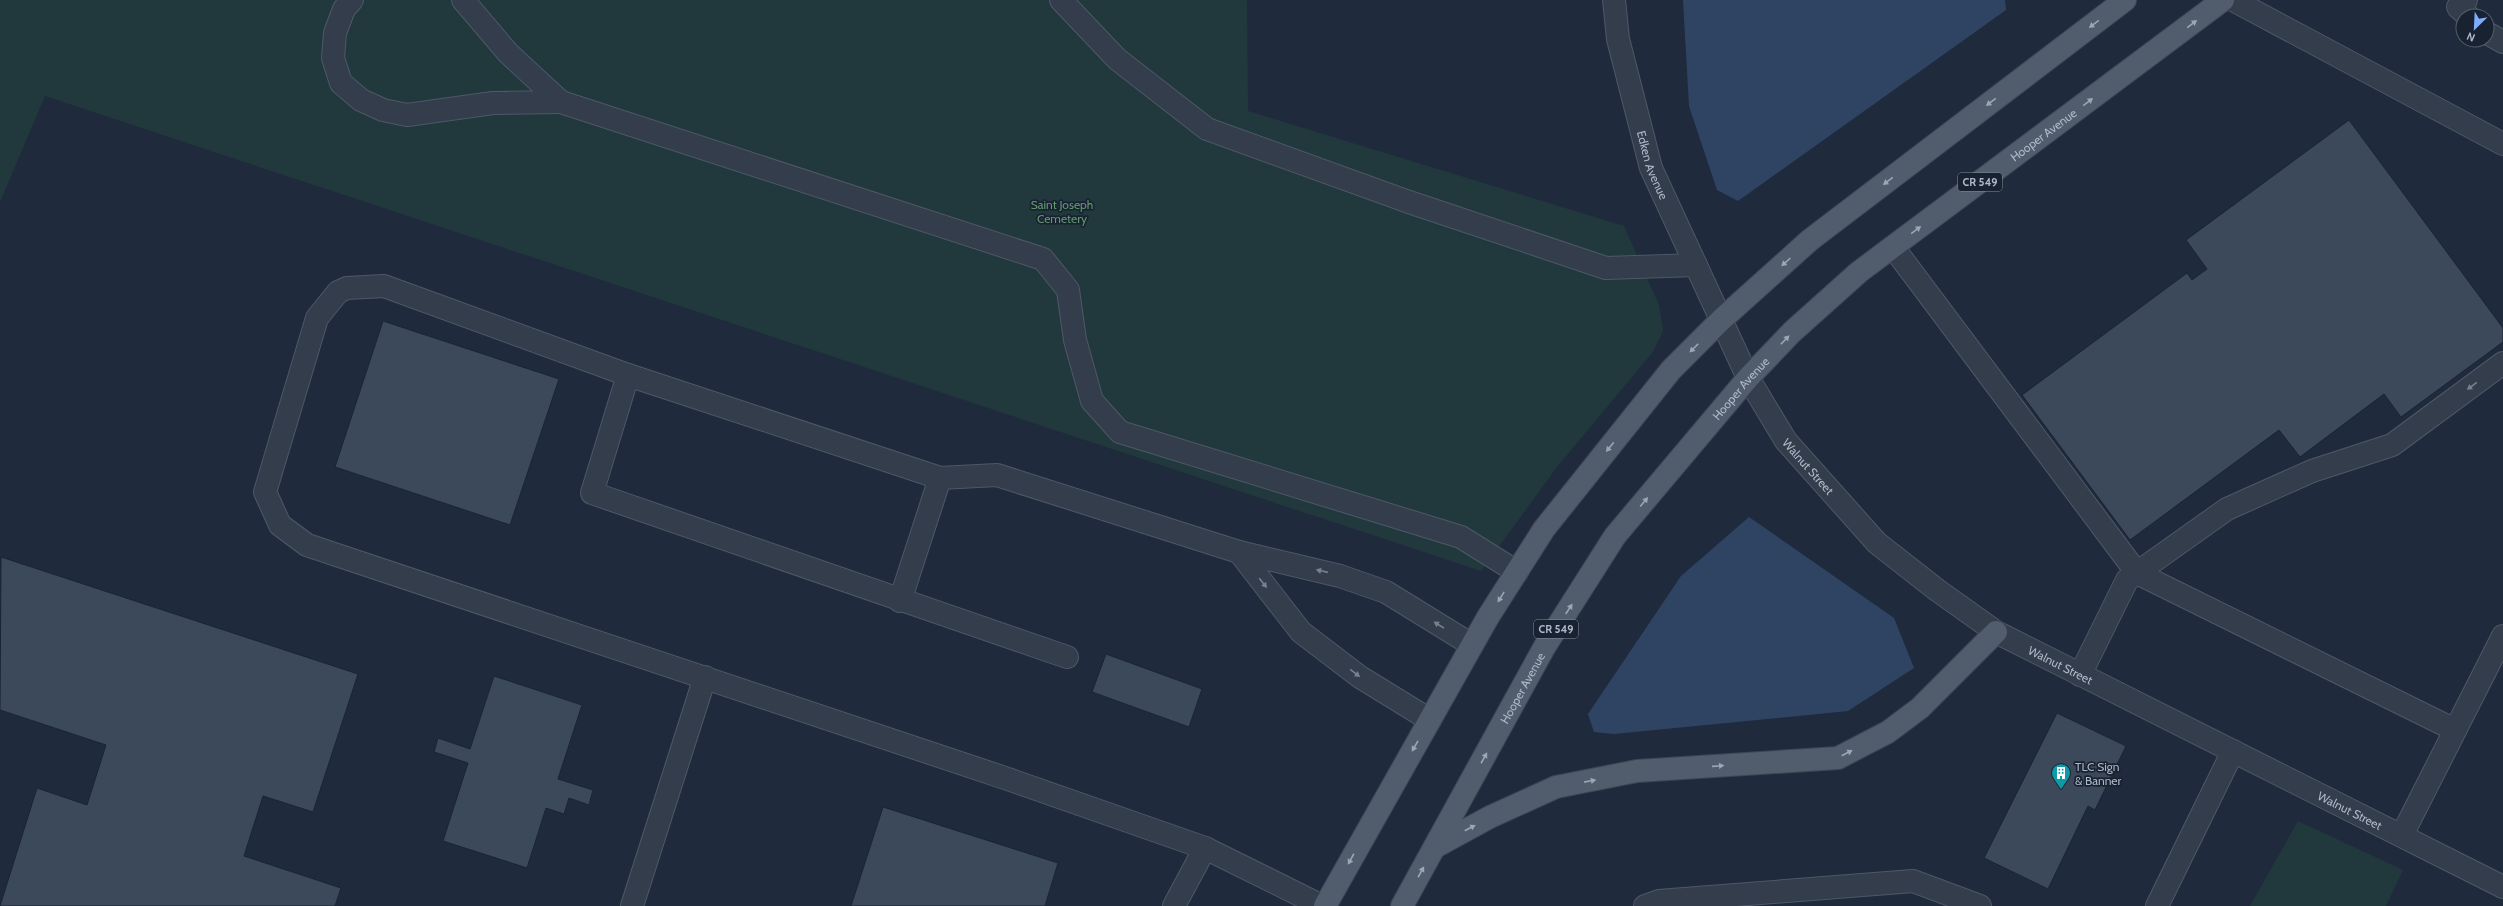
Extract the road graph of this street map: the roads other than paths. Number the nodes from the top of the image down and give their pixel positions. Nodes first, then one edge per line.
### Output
1 (352, 0) edge
2 (463, 0) edge
3 (1061, 0) edge
4 (1614, 0) edge
5 (2125, 0) edge
6 (2223, 0) edge
7 (2233, 0) edge
8 (2466, 0) edge
9 (2459, 8) edge
10 (561, 102) junction
11 (2503, 144) edge
12 (1894, 247) junction
13 (1696, 264) junction
14 (1721, 320) junction
15 (2503, 363) edge
16 (628, 375) junction
17 (1748, 378) junction
18 (940, 478) junction
19 (1239, 552) junction
20 (1517, 572) junction
21 (2137, 573) junction
22 (900, 601) junction
23 (1996, 632) junction
24 (2503, 636) edge
25 (1472, 645) junction
26 (1067, 657) dead end
27 (2080, 675) junction
28 (705, 677) junction
29 (1430, 720) junction
30 (2455, 730) junction
31 (2233, 751) junction
32 (2402, 835) junction
33 (1435, 847) junction
34 (1206, 848) junction
35 (2503, 887) edge
36 (1969, 904) edge
37 (632, 906) edge
38 (1174, 906) edge
39 (1322, 906) edge
40 (1325, 906) edge
41 (1402, 906) edge
42 (1645, 906) edge
43 (2157, 906) edge

1 - 10 street
2 - 10 street
3 - 13 street
4 - 13 street, Edken Avenue
5 -> 14 main road
12 -> 6 main road, Hooper Avenue / CR 549
7 - 11 street
8 - 9 street
10 - 20 street
17 -> 12 main road, Hooper Avenue / CR 549
12 - 21 street
13 - 14 street, Edken Avenue
14 - 17 street, Walnut Street
14 -> 20 main road
15 -> 21 street
16 - 18 street
16 - 22 street
16 - 28 street
17 - 23 street, Walnut Street
33 -> 17 main road, Hooper Avenue / CR 549
18 - 19 street
18 - 22 street
25 -> 19 street
19 -> 29 street
20 -> 25 main road
21 - 27 street
21 - 30 street
22 - 26 street
23 - 27 street, Walnut Street
33 -> 23 main road
24 - 30 street
25 - 29 main road
27 - 31 street, Walnut Street
28 - 34 street
28 - 37 street
29 -> 40 main road
30 - 32 street
31 - 32 street, Walnut Street
31 - 43 street
32 - 35 street, Walnut Street
41 -> 33 main road, Hooper Avenue / CR 549
34 - 38 street
34 - 39 street
36 - 42 street

